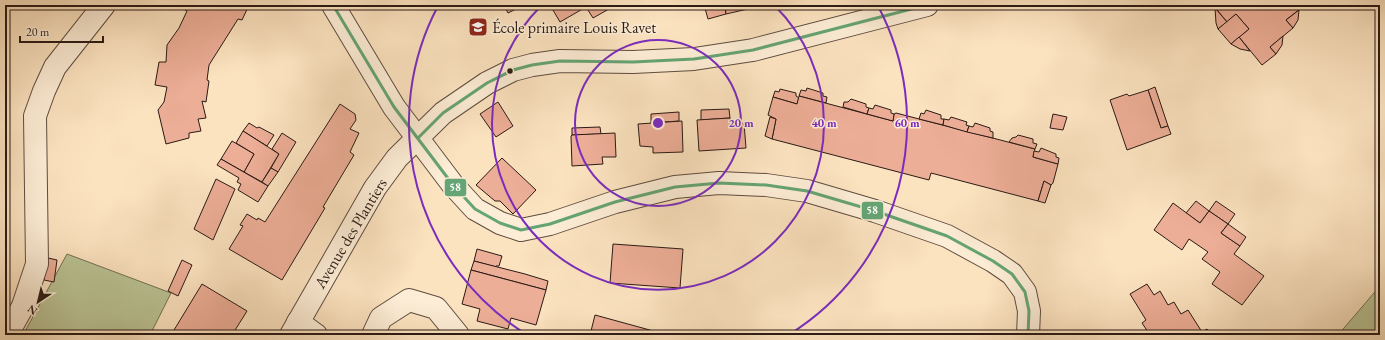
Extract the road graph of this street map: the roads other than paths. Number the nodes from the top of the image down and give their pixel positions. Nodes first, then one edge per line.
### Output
1 (104, 5) edge
2 (333, 5) edge
3 (925, 5) edge
4 (418, 138) junction
5 (294, 328) edge
6 (7, 335) edge
7 (316, 335) edge
8 (373, 335) edge
9 (458, 335) edge
10 (1028, 335) edge

1 - 6 street
2 - 4 street
3 - 4 street, Avenue des Plantiers
4 - 5 street, Avenue des Plantiers
4 - 10 street
5 - 7 street
8 - 9 street

